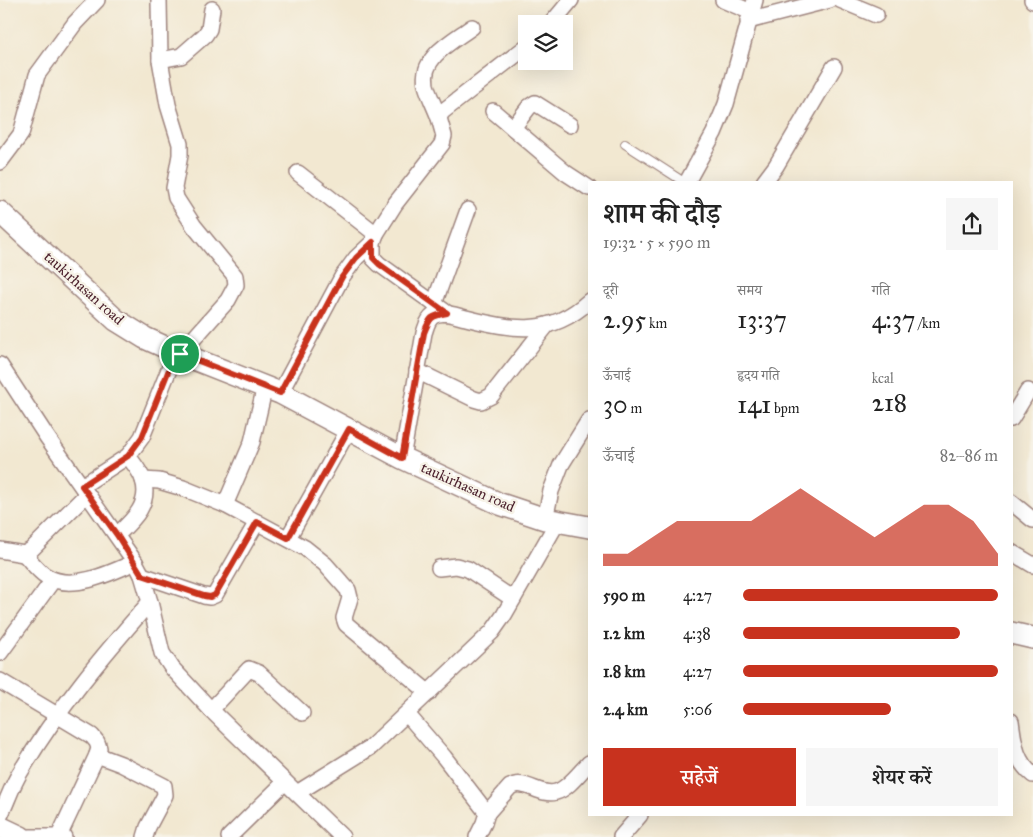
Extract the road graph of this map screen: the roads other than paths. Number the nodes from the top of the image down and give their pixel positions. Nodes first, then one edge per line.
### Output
1 (97, 0) edge
2 (159, 0) edge
3 (571, 0) edge
4 (723, 0) edge
5 (830, 0) edge
6 (840, 0) edge
7 (212, 9) dead end
8 (751, 11) edge
9 (558, 15) edge
10 (876, 15) dead end
11 (472, 27) dead end
12 (518, 53) edge
13 (160, 60) junction
14 (834, 67) dead end
15 (492, 111) dead end
16 (439, 118) junction
17 (570, 125) dead end
18 (514, 128) junction
19 (625, 144) dead end
20 (0, 162) edge
21 (298, 172) dead end
22 (684, 181) edge
23 (687, 181) edge
24 (765, 181) edge
25 (588, 187) edge
26 (468, 210) dead end
27 (0, 212) edge
28 (374, 238) junction
29 (588, 302) edge
30 (434, 304) junction
31 (447, 313) junction
32 (547, 325) junction
33 (178, 353) junction
34 (0, 366) edge
35 (417, 371) junction
36 (273, 389) junction
37 (1028, 392) dead end
38 (1013, 415) edge
39 (588, 422) edge
40 (349, 429) junction
41 (128, 456) junction
42 (402, 458) junction
43 (143, 480) junction
44 (85, 490) junction
45 (1013, 504) edge
46 (225, 505) junction
47 (552, 520) junction
48 (1033, 520) edge
49 (257, 522) junction
50 (588, 527) edge
51 (117, 535) junction
52 (288, 538) junction
53 (0, 550) edge
54 (1013, 553) edge
55 (24, 554) junction
56 (1033, 564) edge
57 (138, 568) junction
58 (439, 568) dead end
59 (53, 580) junction
60 (513, 599) junction
61 (150, 602) junction
62 (0, 654) edge
63 (0, 681) edge
64 (429, 693) junction
65 (211, 710) junction
66 (302, 713) dead end
67 (407, 714) junction
68 (58, 715) junction
69 (1013, 734) edge
70 (97, 755) junction
71 (588, 764) edge
72 (1033, 775) edge
73 (285, 782) junction
74 (297, 793) junction
75 (487, 813) junction
76 (0, 816) edge
77 (639, 816) edge
78 (0, 827) edge
79 (21, 837) edge
80 (30, 837) edge
81 (61, 837) edge
82 (145, 837) edge
83 (229, 837) edge
84 (342, 837) edge
85 (477, 837) edge
86 (621, 837) edge

1 - 20 street
2 - 13 street
3 - 9 street
4 - 8 street
5 - 8 street
6 - 10 street
7 - 13 street
8 - 23 street
11 - 16 street
12 - 16 street
13 - 33 street
14 - 24 street
15 - 18 street
16 - 28 street
17 - 18 street
18 - 25 street
19 - 22 lane
21 - 28 street
26 - 30 street
27 - 33 street, taukirhasan road
28 - 30 street
28 - 36 street
29 - 32 street
30 - 31 street
31 - 32 street
31 - 35 street
32 - 35 street
33 - 36 street, taukirhasan road
33 - 41 street
34 - 44 street
35 - 42 street
36 - 40 street, taukirhasan road
36 - 46 street
37 - 38 street
39 - 47 street
40 - 42 street, taukirhasan road
40 - 52 street
41 - 43 street
41 - 44 street
42 - 47 street, taukirhasan road
43 - 46 street
43 - 51 street
44 - 51 street
44 - 55 street
45 - 48 street
46 - 49 street
47 - 50 street, taukirhasan road
47 - 60 street
49 - 52 street
49 - 57 street
51 - 57 street
52 - 64 street
53 - 55 street
54 - 56 street
55 - 59 street
57 - 59 street
57 - 61 street
58 - 60 street
59 - 62 street
60 - 64 street
61 - 65 street
61 - 68 street
63 - 68 street
64 - 67 street
65 - 66 street
65 - 73 street
67 - 74 street
67 - 75 street
68 - 70 street
68 - 76 street
69 - 72 street
70 - 81 street
70 - 82 street
71 - 75 street
73 - 74 street
73 - 83 street
74 - 84 street
75 - 85 street
77 - 86 street
78 - 79 street
80 - 81 street

